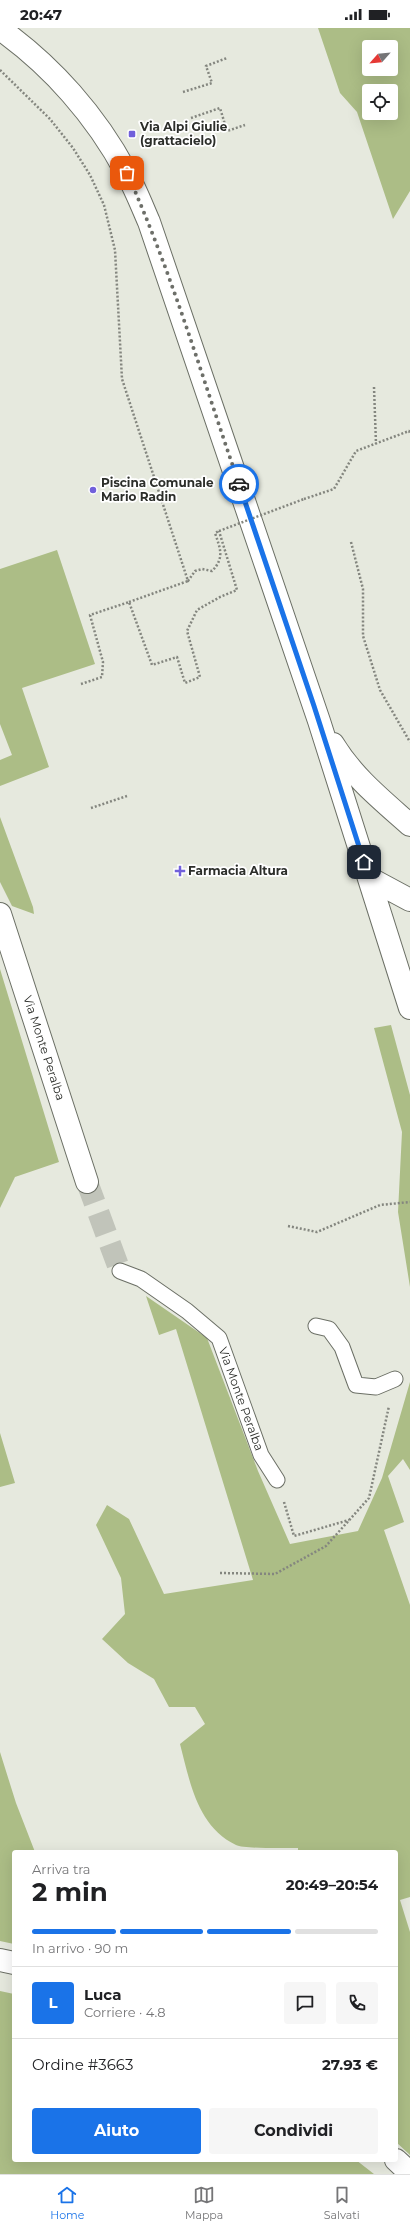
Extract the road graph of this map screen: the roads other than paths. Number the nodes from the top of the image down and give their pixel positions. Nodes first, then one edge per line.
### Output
1 (0, 29) edge
2 (319, 721) junction
3 (401, 810) edge
4 (410, 825) edge
5 (369, 878) junction
6 (410, 900) edge
7 (0, 914) edge
8 (410, 1008) edge
9 (87, 1182) tunnel mouth
10 (120, 1271) tunnel mouth
11 (316, 1326) dead end
12 (395, 1379) road end
13 (277, 1480) road end
14 (0, 1960) edge
15 (12, 1963) edge
16 (398, 2162) edge
17 (410, 2173) edge

1 - 2 street
2 - 3 street
2 - 5 street
3 - 4 street
5 - 6 street
5 - 8 street
7 - 9 street, Via Monte Peralba
10 - 13 lane, Via Monte Peralba
11 - 12 lane
14 - 15 street
16 - 17 street

